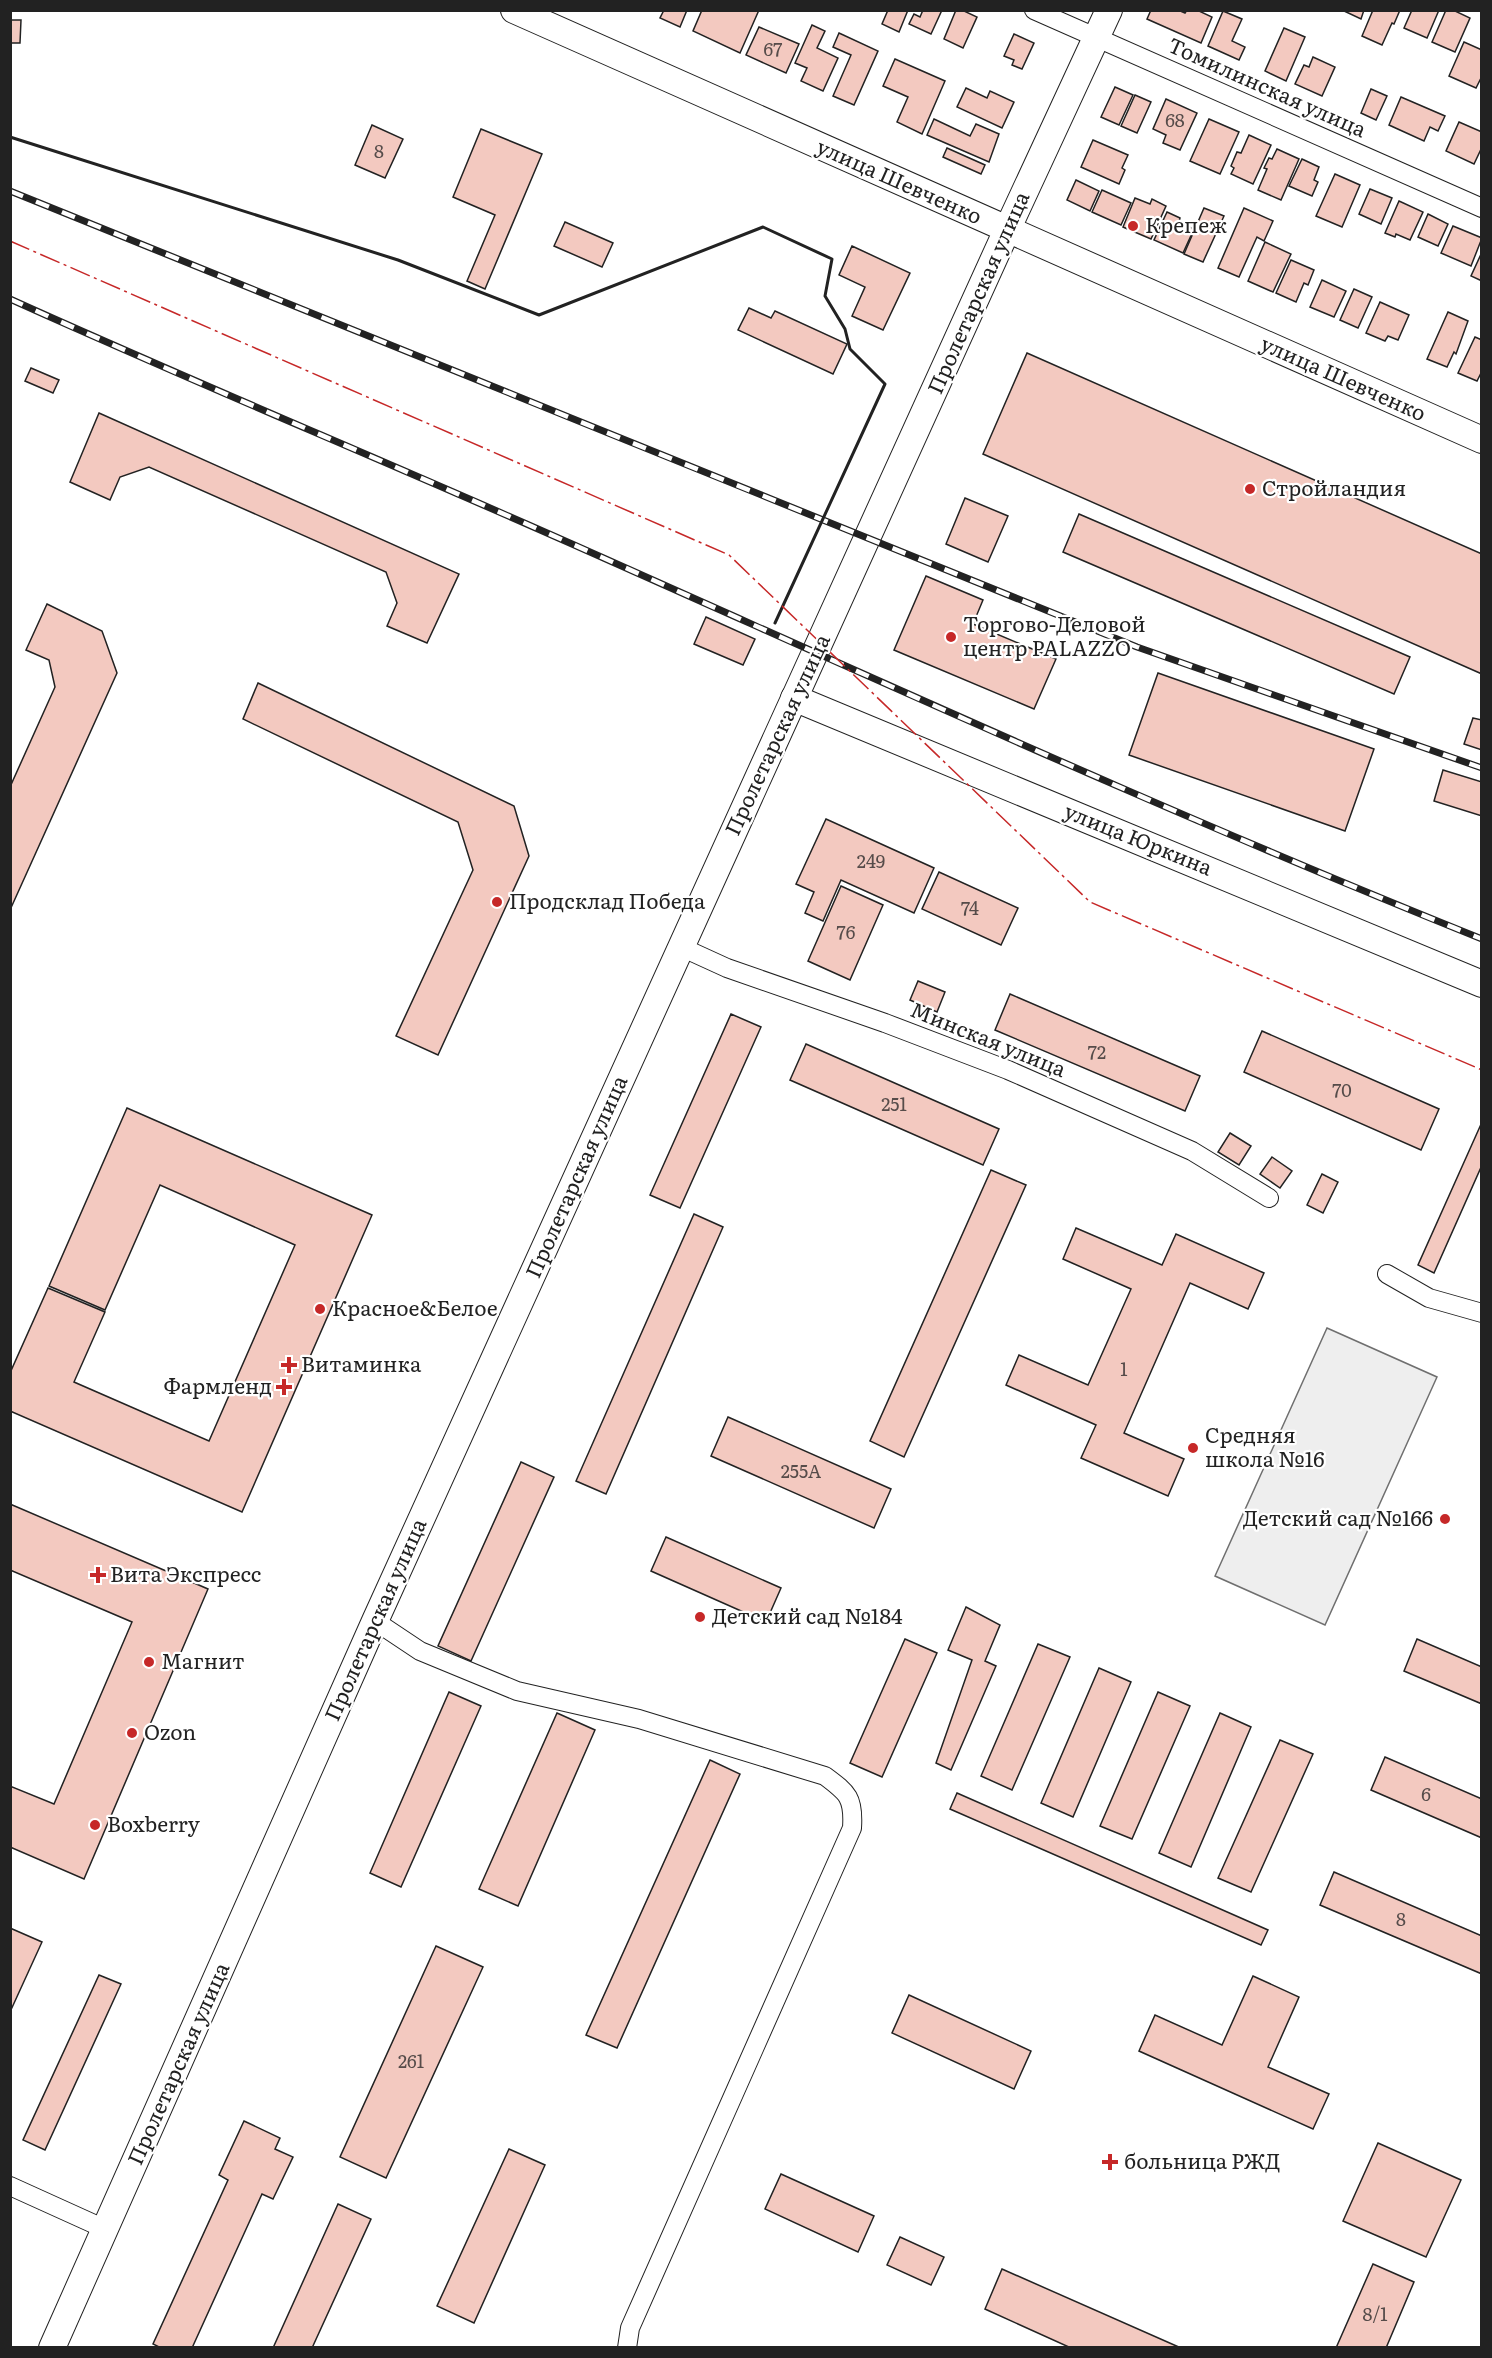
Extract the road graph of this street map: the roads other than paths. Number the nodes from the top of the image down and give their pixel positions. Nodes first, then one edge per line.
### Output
1 (514, 10) edge
2 (1034, 10) edge
3 (1109, 10) edge
4 (1097, 38) junction
5 (1482, 208) edge
6 (1007, 230) junction
7 (1482, 440) edge
8 (794, 698) junction
9 (681, 947) junction
10 (1482, 984) edge
11 (1269, 1198) dead end
12 (1388, 1274) dead end
13 (1482, 1313) edge
14 (375, 1621) junction
15 (10, 2186) edge
16 (105, 2229) junction
17 (52, 2348) edge
18 (627, 2348) edge

1 - 6 main road, улица Шевченко
2 - 4 street, Томилинская улица
3 - 4 main road, Пролетарская улица
4 - 5 street, Томилинская улица
4 - 6 main road, Пролетарская улица
6 - 7 main road, улица Шевченко
6 - 8 main road, Пролетарская улица
8 - 9 main road, Пролетарская улица
8 - 10 main road, улица Юркина
9 - 11 street, Минская улица
9 - 14 main road, Пролетарская улица
12 - 13 street
14 - 16 main road, Пролетарская улица
14 - 18 street
15 - 16 street
16 - 17 main road, Пролетарская улица

